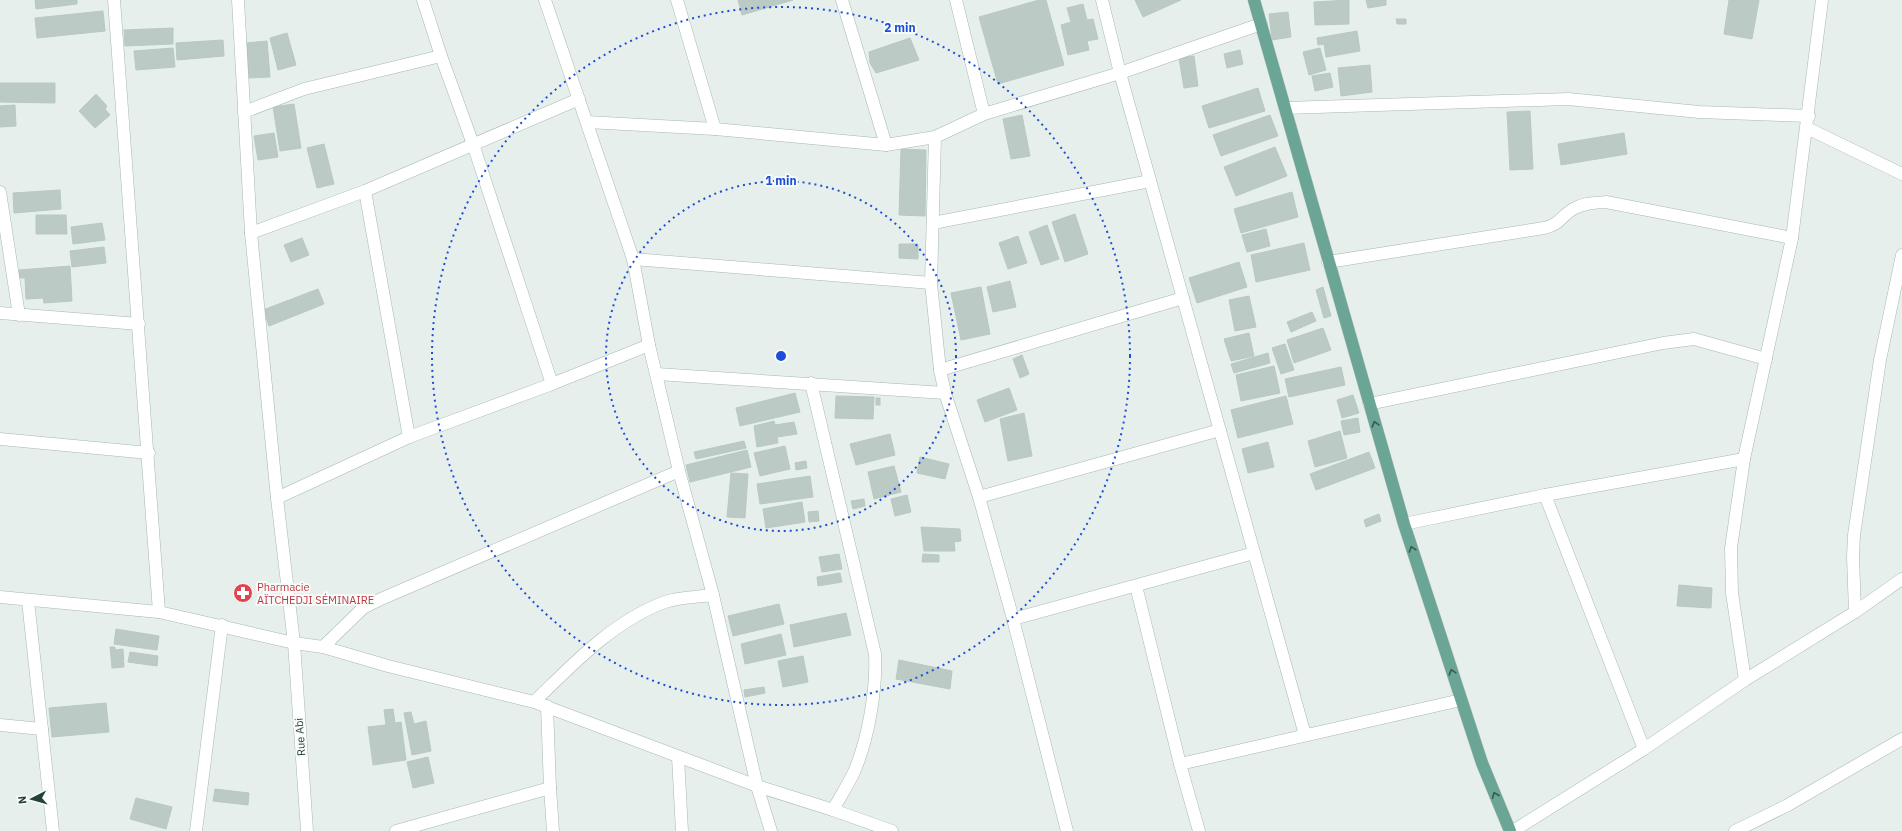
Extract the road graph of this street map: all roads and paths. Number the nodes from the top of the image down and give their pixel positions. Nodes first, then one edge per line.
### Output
1 (114, 0) edge
2 (238, 0) edge
3 (423, 0) edge
4 (545, 0) edge
5 (677, 0) edge
6 (842, 0) edge
7 (956, 0) edge
8 (1102, 0) edge
9 (1254, 0) edge
10 (1822, 0) edge
11 (1261, 24) junction
12 (441, 56) junction
13 (1120, 73) junction
14 (579, 99) junction
15 (1285, 108) junction
16 (244, 112) junction
17 (984, 114) junction
18 (1809, 116) junction
19 (587, 122) junction
20 (1807, 128) junction
21 (715, 129) junction
22 (935, 137) junction
23 (474, 144) junction
24 (886, 145) junction
25 (1902, 174) edge
26 (1150, 181) junction
27 (365, 191) junction
28 (0, 192) edge
29 (933, 224) junction
30 (251, 233) junction
31 (1792, 238) junction
32 (1902, 255) edge
33 (633, 259) junction
34 (1328, 262) junction
35 (931, 283) junction
36 (1183, 298) junction
37 (0, 313) edge
38 (19, 315) junction
39 (139, 324) junction
40 (650, 345) junction
41 (1766, 359) junction
42 (940, 370) junction
43 (657, 374) junction
44 (811, 383) junction
45 (552, 384) junction
46 (946, 393) junction
47 (1369, 404) junction
48 (1220, 430) junction
49 (409, 437) junction
50 (0, 439) edge
51 (149, 453) junction
52 (1744, 459) junction
53 (679, 471) junction
54 (1545, 495) junction
55 (978, 497) junction
56 (277, 498) junction
57 (1404, 524) junction
58 (1254, 553) junction
59 (1902, 580) edge
60 (1136, 586) junction
61 (713, 595) junction
62 (0, 597) edge
63 (28, 600) junction
64 (159, 612) junction
65 (1855, 612) junction
66 (1013, 619) junction
67 (222, 625) junction
68 (294, 643) junction
69 (323, 647) junction
70 (1745, 680) junction
71 (1462, 700) junction
72 (534, 702) junction
73 (547, 706) junction
74 (0, 726) edge
75 (42, 729) junction
76 (1305, 735) junction
77 (1902, 739) edge
78 (1644, 749) junction
79 (678, 757) junction
80 (1180, 764) junction
81 (757, 786) junction
82 (550, 788) junction
83 (833, 810) junction
84 (53, 831) edge
85 (196, 831) edge
86 (307, 831) edge
87 (396, 831) edge
88 (553, 831) edge
89 (682, 831) edge
90 (771, 831) edge
91 (892, 831) edge
92 (1067, 831) edge
93 (1199, 831) edge
94 (1512, 831) edge
95 (1735, 831) edge

1 - 39 street
2 - 16 street, Rue Abi
3 - 12 street
4 - 14 street
5 - 21 street
6 - 24 street
7 - 17 street
8 - 13 street
9 - 11 main road
10 - 18 street
11 - 13 street
11 - 15 main road
12 - 16 street
12 - 23 street
13 - 17 street
13 - 26 street
14 - 19 street
14 - 23 street
15 - 18 street
15 - 34 main road
16 - 30 street, Rue Abi
17 - 22 street
18 - 20 street
19 - 21 street
19 - 33 street
20 - 25 street
20 - 31 street
21 - 24 street
22 - 24 street
22 - 29 street
23 - 27 street
23 - 45 street
26 - 29 street
26 - 36 street
27 - 30 street
27 - 49 street
28 - 38 street
29 - 35 street
30 - 56 street, Rue Abi
31 - 34 street
31 - 41 street
32 - 65 street
33 - 35 street
33 - 40 street
34 - 47 main road
35 - 42 street
36 - 42 street
36 - 48 street
37 - 38 street
38 - 39 street
39 - 51 street
40 - 43 street
40 - 45 street
41 - 47 street
41 - 52 street
42 - 46 street
43 - 44 street
43 - 53 street
44 - 46 street
44 - 83 street
45 - 49 street
46 - 55 street
57 -> 47 main road
48 - 55 street
48 - 58 street
49 - 56 street
50 - 51 street
51 - 64 street
52 - 54 street
52 - 70 street
53 - 61 street
53 - 69 street
54 - 57 street
54 - 78 street
55 - 66 street
56 - 68 street, Rue Abi
71 -> 57 main road
58 - 60 street
58 - 76 street
59 - 65 street
60 - 66 street
60 - 80 street
61 - 72 street
61 - 81 street
62 - 63 street
63 - 64 street
63 - 75 street
64 - 67 street
65 - 70 street
66 - 92 street
67 - 68 street
67 - 85 street
68 - 69 street
68 - 86 street, Rue Abi
69 - 72 street
70 - 78 street
71 - 76 street
94 -> 71 main road
72 - 73 street
73 - 79 street
73 - 82 street
74 - 75 street
75 - 84 street
76 - 80 street
77 - 95 street
78 - 94 street
79 - 81 street
79 - 89 street
80 - 93 street
81 - 83 street
81 - 90 street
82 - 87 street
82 - 88 street
83 - 91 street

